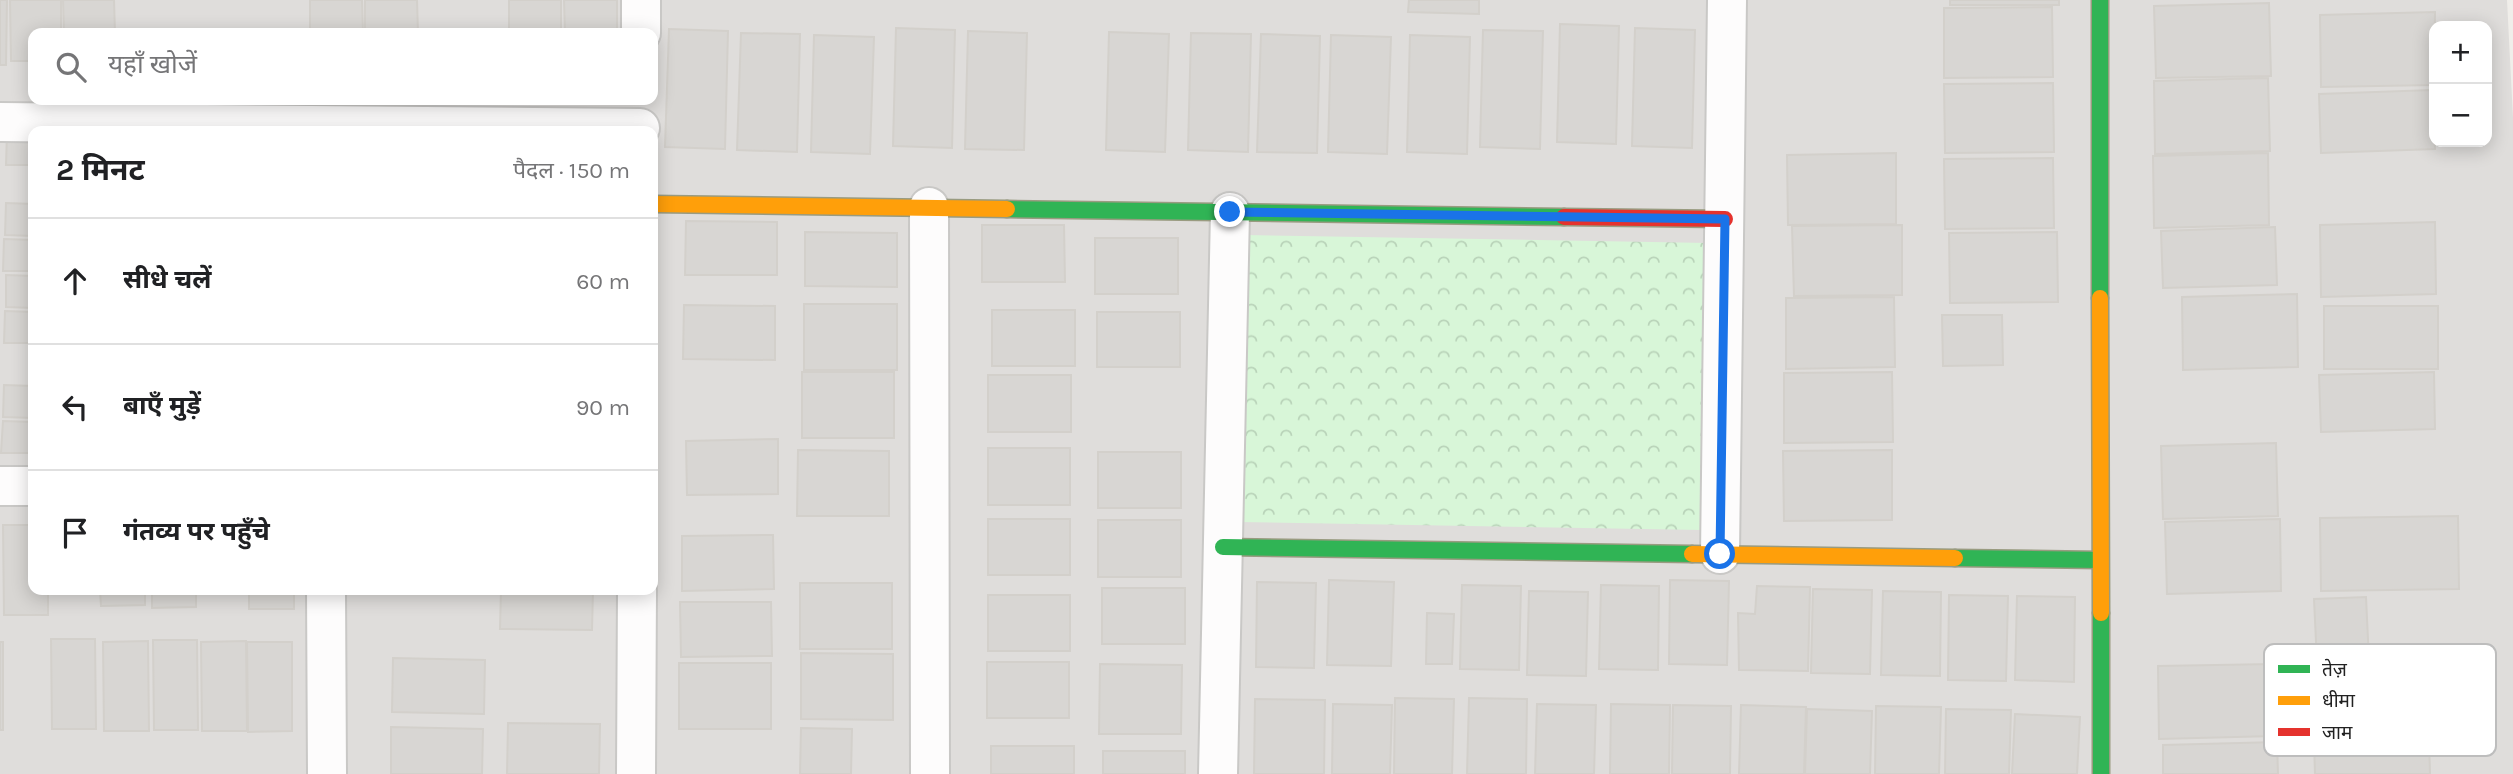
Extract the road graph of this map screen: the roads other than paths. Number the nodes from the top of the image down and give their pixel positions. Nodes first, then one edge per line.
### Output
1 (641, 0) edge
2 (1727, 0) edge
3 (2100, 0) edge
4 (640, 28) edge
5 (640, 120) edge
6 (0, 122) edge
7 (132, 126) edge
8 (499, 126) edge
9 (658, 204) edge
10 (929, 208) junction
11 (1230, 212) junction
12 (1725, 219) junction
13 (0, 486) edge
14 (28, 486) edge
15 (1223, 547) junction
16 (1720, 554) junction
17 (2101, 560) junction
18 (326, 595) edge
19 (637, 595) edge
20 (327, 774) edge
21 (636, 774) edge
22 (930, 774) edge
23 (1218, 774) edge
24 (2101, 774) edge

1 - 4 street
2 - 12 street
3 - 17 street
5 - 8 street
6 - 7 street
9 - 10 street
10 - 11 street
10 - 22 street
11 - 12 street
11 - 15 street
12 - 16 street
13 - 14 street
15 - 16 street
15 - 23 street
16 - 17 street
17 - 24 street
18 - 20 street
19 - 21 street

